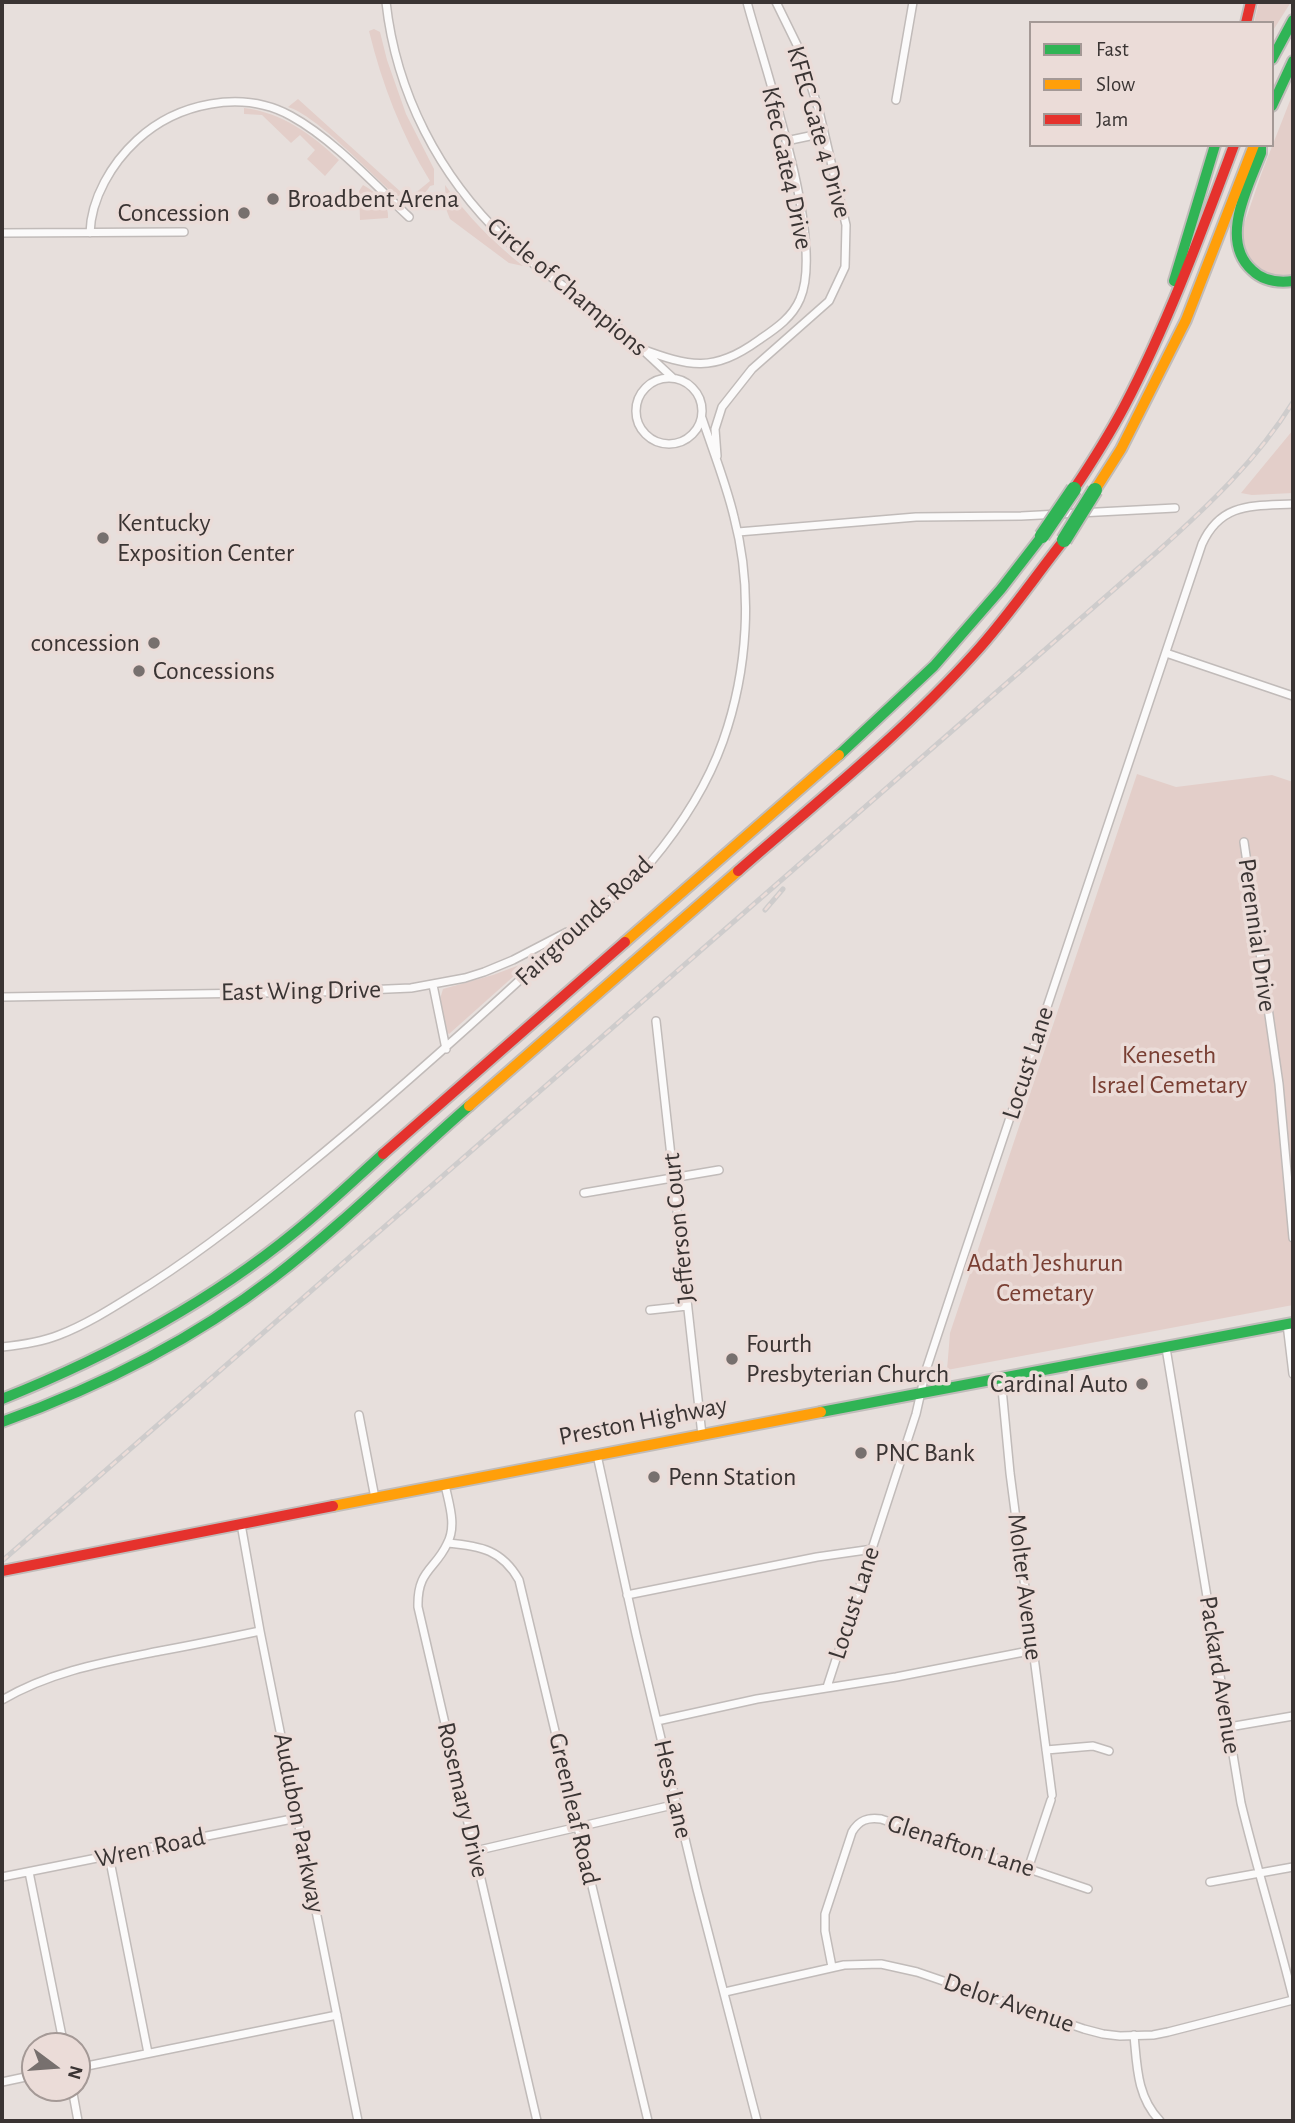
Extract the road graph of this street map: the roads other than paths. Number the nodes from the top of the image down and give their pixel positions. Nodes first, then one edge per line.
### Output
1 (386, 2) edge
2 (747, 2) edge
3 (776, 2) edge
4 (913, 2) edge
5 (1250, 2) edge
6 (1293, 20) edge
7 (1246, 21) edge
8 (1274, 55) edge
9 (1293, 61) edge
10 (896, 100) dead end
11 (1274, 102) edge
12 (824, 133) junction
13 (786, 141) junction
14 (1214, 147) edge
15 (1233, 147) edge
16 (1253, 147) edge
17 (1261, 147) edge
18 (409, 217) dead end
19 (184, 232) dead end
20 (2, 233) edge
21 (90, 233) junction
22 (1293, 281) edge
23 (1167, 317) junction
24 (639, 348) junction
25 (673, 378) junction
26 (702, 418) junction
27 (718, 467) junction
28 (1293, 504) edge
29 (1175, 508) dead end
30 (738, 532) junction
31 (1166, 653) junction
32 (1293, 696) edge
33 (1244, 842) dead end
34 (585, 920) junction
35 (433, 985) junction
36 (2, 996) edge
37 (656, 1021) dead end
38 (446, 1049) junction
39 (719, 1170) dead end
40 (674, 1177) junction
41 (584, 1193) dead end
42 (1293, 1238) edge
43 (687, 1306) junction
44 (650, 1310) dead end
45 (1290, 1324) edge
46 (2, 1347) edge
47 (1166, 1348) junction
48 (1293, 1374) edge
49 (1001, 1378) junction
50 (921, 1393) junction
51 (2, 1399) edge
52 (359, 1415) dead end
53 (2, 1422) edge
54 (702, 1435) junction
55 (597, 1455) junction
56 (444, 1485) junction
57 (375, 1498) junction
58 (241, 1524) junction
59 (448, 1543) junction
60 (873, 1549) junction
61 (2, 1571) edge
62 (627, 1595) junction
63 (260, 1631) junction
64 (1034, 1650) junction
65 (827, 1687) junction
66 (2, 1700) edge
67 (1293, 1716) edge
68 (657, 1721) junction
69 (1229, 1727) junction
70 (1045, 1750) junction
71 (1109, 1751) dead end
72 (677, 1804) junction
73 (297, 1818) junction
74 (578, 1827) junction
75 (475, 1851) junction
76 (109, 1856) junction
77 (1293, 1867) edge
78 (1028, 1869) junction
79 (29, 1872) junction
80 (1259, 1873) junction
81 (2, 1877) edge
82 (1210, 1882) dead end
83 (1088, 1889) dead end
84 (832, 1967) junction
85 (724, 1993) junction
86 (1293, 1999) edge
87 (337, 2015) junction
88 (61, 2032) edge
89 (1134, 2035) junction
90 (148, 2053) junction
91 (91, 2064) edge
92 (21, 2078) edge
93 (2, 2081) edge
94 (75, 2102) edge
95 (78, 2121) edge
96 (358, 2121) edge
97 (537, 2121) edge
98 (648, 2121) edge
99 (757, 2121) edge
100 (1160, 2121) edge

1 - 24 street, Circle of Champions
2 - 13 street, Kfec Gate4 Drive
3 - 12 street, KFEC Gate 4 Drive
4 - 10 street
5 - 7 main road
6 - 8 main road
9 - 11 main road
12 - 13 street
12 - 27 street, KFEC Gate 4 Drive
13 - 24 street, Kfec Gate4 Drive
14 - 23 main road
15 - 23 main road
16 - 53 main road, bridge
17 - 22 main road
18 - 21 street
19 - 21 street
20 - 21 street
23 - 51 main road, bridge
24 - 25 street, Circle of Champions
25 - 26 street
25 - 26 street
26 - 27 street
27 - 30 street
28 - 31 street, Locust Lane
29 - 30 street
30 - 34 street, Fairgrounds Road
31 - 32 street
31 - 50 street, Locust Lane
33 - 42 street, Perennial Drive
34 - 35 street, East Wing Drive
34 - 38 street, Fairgrounds Road
35 - 36 street, East Wing Drive
35 - 38 street
37 - 40 street, Jefferson Court
38 - 46 street, Fairgrounds Road
39 - 40 street
40 - 41 street
40 - 43 street, Jefferson Court
43 - 44 street
43 - 54 street, Jefferson Court
45 - 47 main road, Preston Highway
45 - 48 street
47 - 49 main road, Preston Highway
47 - 69 street, Packard Avenue
49 - 50 main road, Preston Highway
49 - 64 street, Molter Avenue
50 - 54 main road, Preston Highway
50 - 60 street, Locust Lane
52 - 57 street
54 - 55 main road, Preston Highway
55 - 56 main road, Preston Highway
55 - 62 street, Hess Lane
56 - 57 main road, Preston Highway
56 - 59 street
57 - 58 main road, Preston Highway
58 - 61 main road, Preston Highway
58 - 63 street, Audubon Parkway
59 - 74 street, Greenleaf Road
59 - 75 street, Rosemary Drive
60 - 62 street
60 - 65 street, Locust Lane
62 - 68 street, Hess Lane
63 - 66 street
63 - 73 street, Audubon Parkway
64 - 65 street
64 - 70 street, Molter Avenue
65 - 68 street
67 - 69 street
68 - 72 street, Hess Lane
69 - 80 street, Packard Avenue
70 - 71 street
70 - 78 street, Molter Avenue
72 - 74 street
72 - 85 street, Hess Lane
73 - 76 street, Wren Road
73 - 87 street, Audubon Parkway
74 - 75 street
74 - 98 street, Greenleaf Road
75 - 97 street, Rosemary Drive
76 - 79 street, Wren Road
76 - 90 street
77 - 80 street
78 - 83 street, Glenafton Lane
78 - 84 street, Glenafton Lane
79 - 81 street, Wren Road
79 - 88 street
80 - 82 street
80 - 86 street, Packard Avenue
84 - 85 street, Delor Avenue
84 - 89 street, Delor Avenue
85 - 99 street, Hess Lane
86 - 89 street, Delor Avenue
87 - 90 street
87 - 96 street, Audubon Parkway
89 - 100 street
90 - 91 street
92 - 93 street
94 - 95 street

